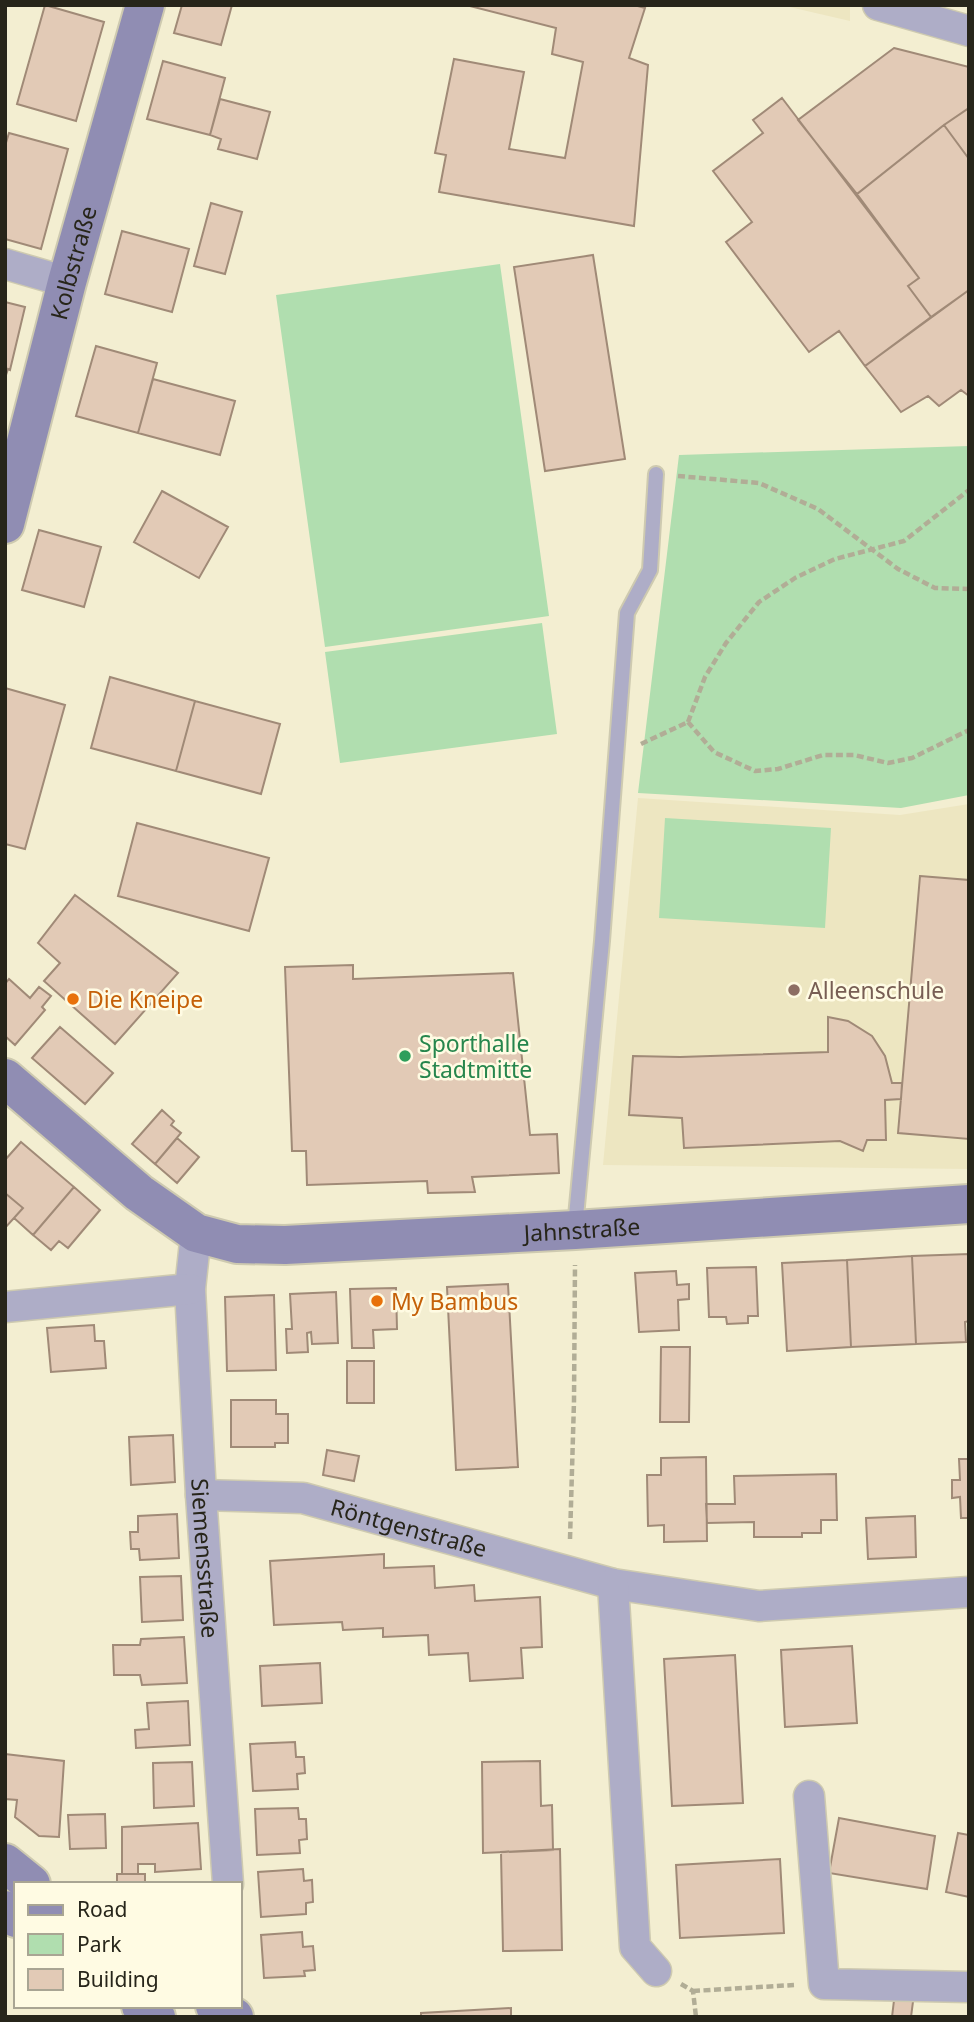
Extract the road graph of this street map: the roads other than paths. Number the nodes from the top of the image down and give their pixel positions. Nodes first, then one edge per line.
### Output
1 (145, 5) edge
2 (878, 5) edge
3 (969, 32) edge
4 (5, 264) edge
5 (67, 282) junction
6 (656, 474) road end
7 (5, 524) edge
8 (5, 1077) edge
9 (969, 1204) edge
10 (575, 1230) junction
11 (196, 1233) junction
12 (190, 1289) junction
13 (5, 1307) edge
14 (201, 1494) junction
15 (613, 1584) junction
16 (969, 1592) edge
17 (809, 1796) dead end
18 (5, 1863) edge
19 (29, 1882) edge
20 (229, 1882) edge
21 (656, 1971) dead end
22 (969, 1987) edge
23 (218, 2008) edge
24 (234, 2017) edge

1 - 5 street, Kolbstraße
2 - 3 street
4 - 5 street
5 - 7 street, Kolbstraße
6 - 10 lane
8 - 11 street, Jahnstraße
9 - 10 street, Jahnstraße
10 - 11 street, Jahnstraße
11 - 12 street, Siemensstraße
12 - 13 street
12 - 14 street, Siemensstraße
14 - 15 street, Röntgenstraße
14 - 20 street, Siemensstraße
15 - 16 street, Röntgenstraße
15 - 21 street
17 - 22 street
18 - 19 street
23 - 24 street

